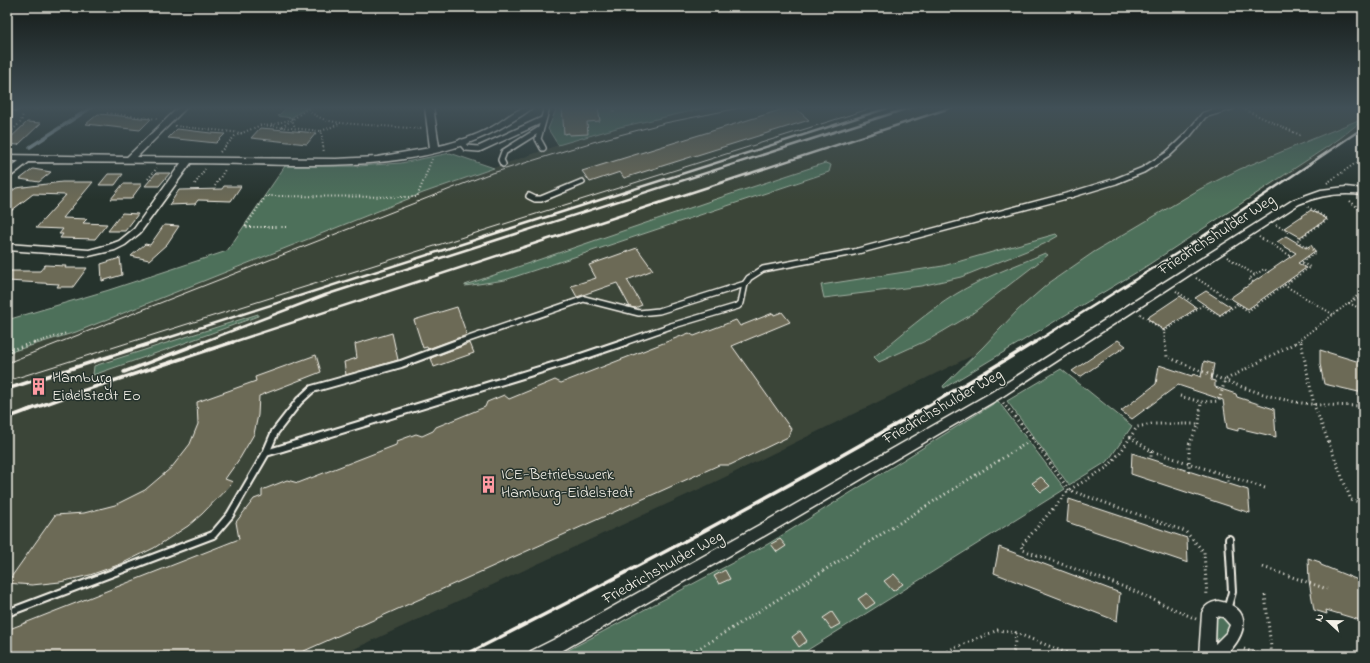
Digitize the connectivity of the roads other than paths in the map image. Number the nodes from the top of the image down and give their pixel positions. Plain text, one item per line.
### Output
1 (151, 138) edge
2 (432, 138) edge
3 (471, 138) edge
4 (503, 138) edge
5 (526, 138) edge
6 (538, 138) edge
7 (1185, 138) edge
8 (461, 142) junction
9 (543, 148) dead end
10 (434, 152) junction
11 (7, 158) edge
12 (27, 159) junction
13 (129, 160) junction
14 (188, 160) junction
15 (503, 164) dead end
16 (7, 175) edge
17 (582, 182) dead end
18 (1363, 192) edge
19 (529, 196) dead end
20 (7, 247) edge
21 (745, 284) junction
22 (266, 454) junction
23 (1229, 539) dead end
24 (1226, 611) junction
25 (7, 613) edge
26 (536, 656) edge
27 (1207, 656) edge
28 (1214, 656) edge

1 - 13 street
2 - 10 street
3 - 8 street
4 - 8 lane
5 - 15 lane
6 - 9 lane
7 - 21 lane
8 - 10 street
10 - 14 street
11 - 12 street
12 - 13 street
12 - 16 street
13 - 14 street
14 - 20 street
17 - 19 lane
18 - 26 street, Friedrichshulder Weg
21 - 22 lane
21 - 22 lane
22 - 25 lane
23 - 24 lane
24 - 27 street
24 - 28 street

